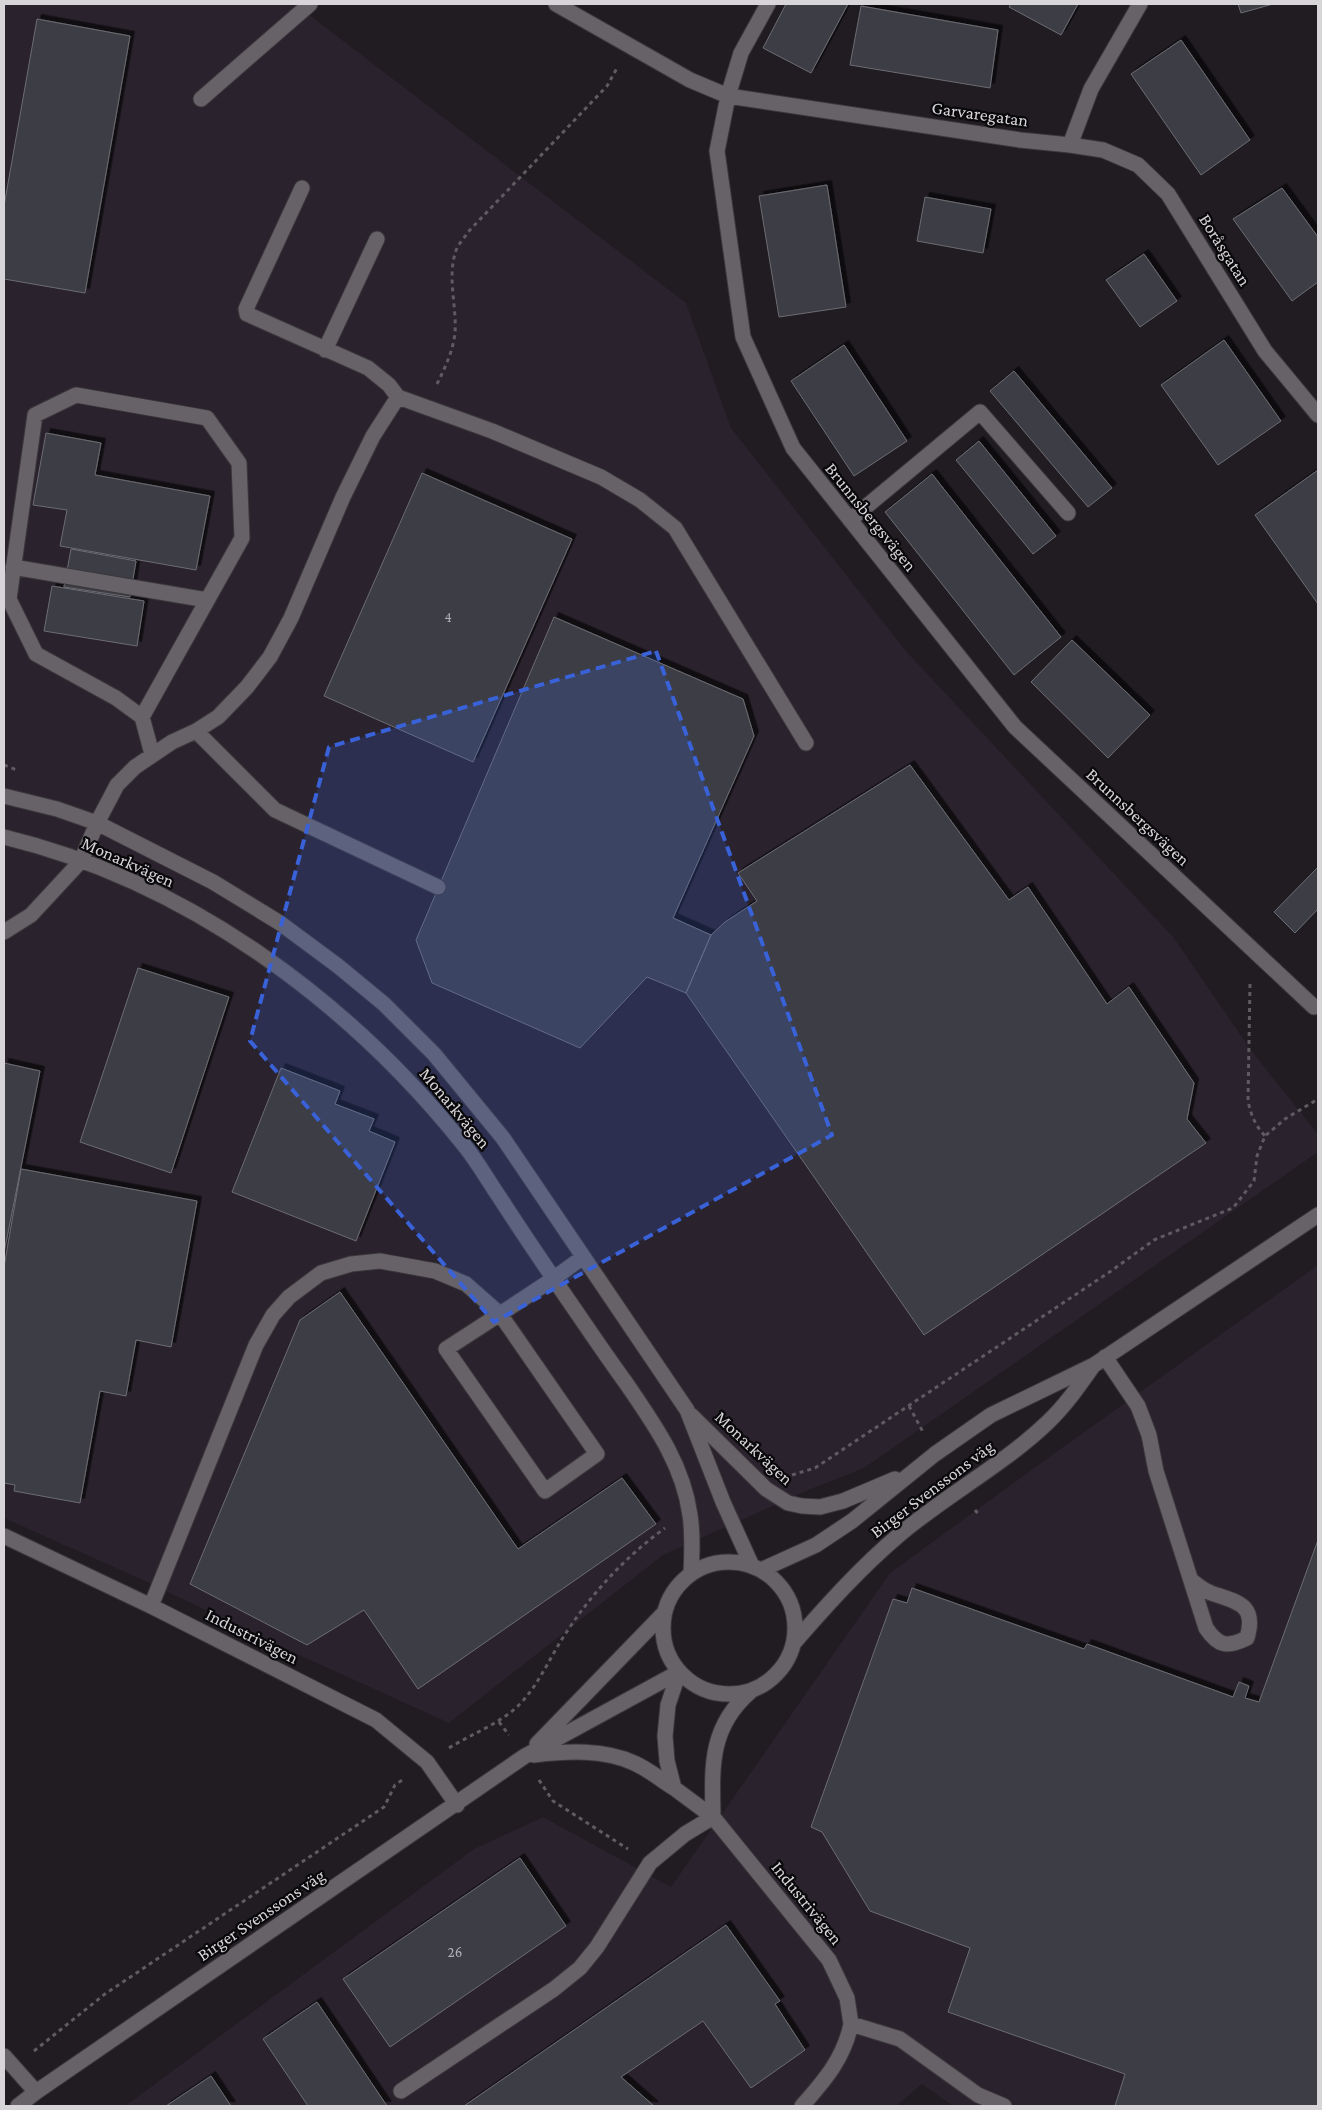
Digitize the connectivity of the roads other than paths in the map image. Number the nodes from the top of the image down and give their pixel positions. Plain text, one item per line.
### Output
1 (310, 4) edge
2 (556, 4) edge
3 (768, 4) edge
4 (1140, 4) edge
5 (728, 96) junction
6 (201, 99) dead end
7 (1070, 145) junction
8 (302, 188) dead end
9 (377, 239) dead end
10 (325, 350) junction
11 (398, 397) junction
12 (1318, 416) edge
13 (1068, 513) dead end
14 (850, 520) junction
15 (13, 567) junction
16 (207, 600) junction
17 (142, 717) junction
18 (196, 730) junction
19 (806, 743) dead end
20 (152, 754) junction
21 (4, 796) edge
22 (96, 823) junction
23 (4, 837) edge
24 (81, 861) junction
25 (438, 887) dead end
26 (4, 932) edge
27 (1314, 1007) dead end
28 (1318, 1215) edge
29 (583, 1257) junction
30 (553, 1279) junction
31 (500, 1314) junction
32 (1099, 1361) junction
33 (687, 1410) junction
34 (913, 1472) junction
35 (4, 1536) edge
36 (757, 1568) junction
37 (692, 1574) junction
38 (1191, 1580) junction
39 (152, 1606) junction
40 (665, 1612) junction
41 (793, 1644) junction
42 (679, 1672) junction
43 (752, 1690) junction
44 (526, 1756) junction
45 (674, 1788) junction
46 (456, 1805) junction
47 (713, 1818) junction
48 (851, 2024) junction
49 (4, 2056) edge
50 (401, 2091) dead end
51 (36, 2092) junction
52 (18, 2106) edge
53 (802, 2106) edge
54 (1004, 2106) edge

1 - 6 street
2 - 5 street
3 - 5 street, Brunnsbergsvägen
4 - 7 street
5 - 7 street, Garvaregatan
5 - 14 street, Brunnsbergsvägen
7 - 12 street, Boråsgatan
8 - 10 street
9 - 10 street
10 - 11 street
11 - 18 street
11 - 19 street
13 - 14 street
14 - 27 street, Brunnsbergsvägen
15 - 16 street
15 - 16 street
15 - 17 street
16 - 17 street
17 - 20 street
18 - 20 street
18 - 25 street
20 - 22 street
21 - 22 street, Monarkvägen
22 - 24 street
22 - 29 street, Monarkvägen
23 - 24 street, Monarkvägen
24 - 26 street
24 - 30 street, Monarkvägen
28 - 32 street, Birger Svenssons väg
29 - 30 street
29 - 33 street, Monarkvägen
30 - 31 street
30 - 37 street, Monarkvägen
31 - 31 street
31 - 39 street
32 - 34 street, Birger Svenssons väg
32 - 38 street
32 - 41 street, Birger Svenssons väg
33 - 34 street, Monarkvägen
33 - 36 street, Monarkvägen
34 - 36 street, Birger Svenssons väg
35 - 39 street, Industrivägen
36 - 37 street, Birger Svenssons väg
36 - 41 street, Birger Svenssons väg
37 - 40 street, Birger Svenssons väg
38 - 38 street
39 - 46 street, Industrivägen
40 - 42 street, Birger Svenssons väg
40 - 44 street, Birger Svenssons väg
41 - 43 street, Birger Svenssons väg
42 - 43 street, Birger Svenssons väg
42 - 44 street, Birger Svenssons väg
42 - 45 street
43 - 47 street
44 - 45 street, Industrivägen
44 - 46 street, Birger Svenssons väg
45 - 47 street, Industrivägen
46 - 51 street, Birger Svenssons väg
47 - 48 street, Industrivägen
47 - 50 street
48 - 53 street, Industrivägen
48 - 54 street
49 - 51 street
51 - 52 street, Birger Svenssons väg

